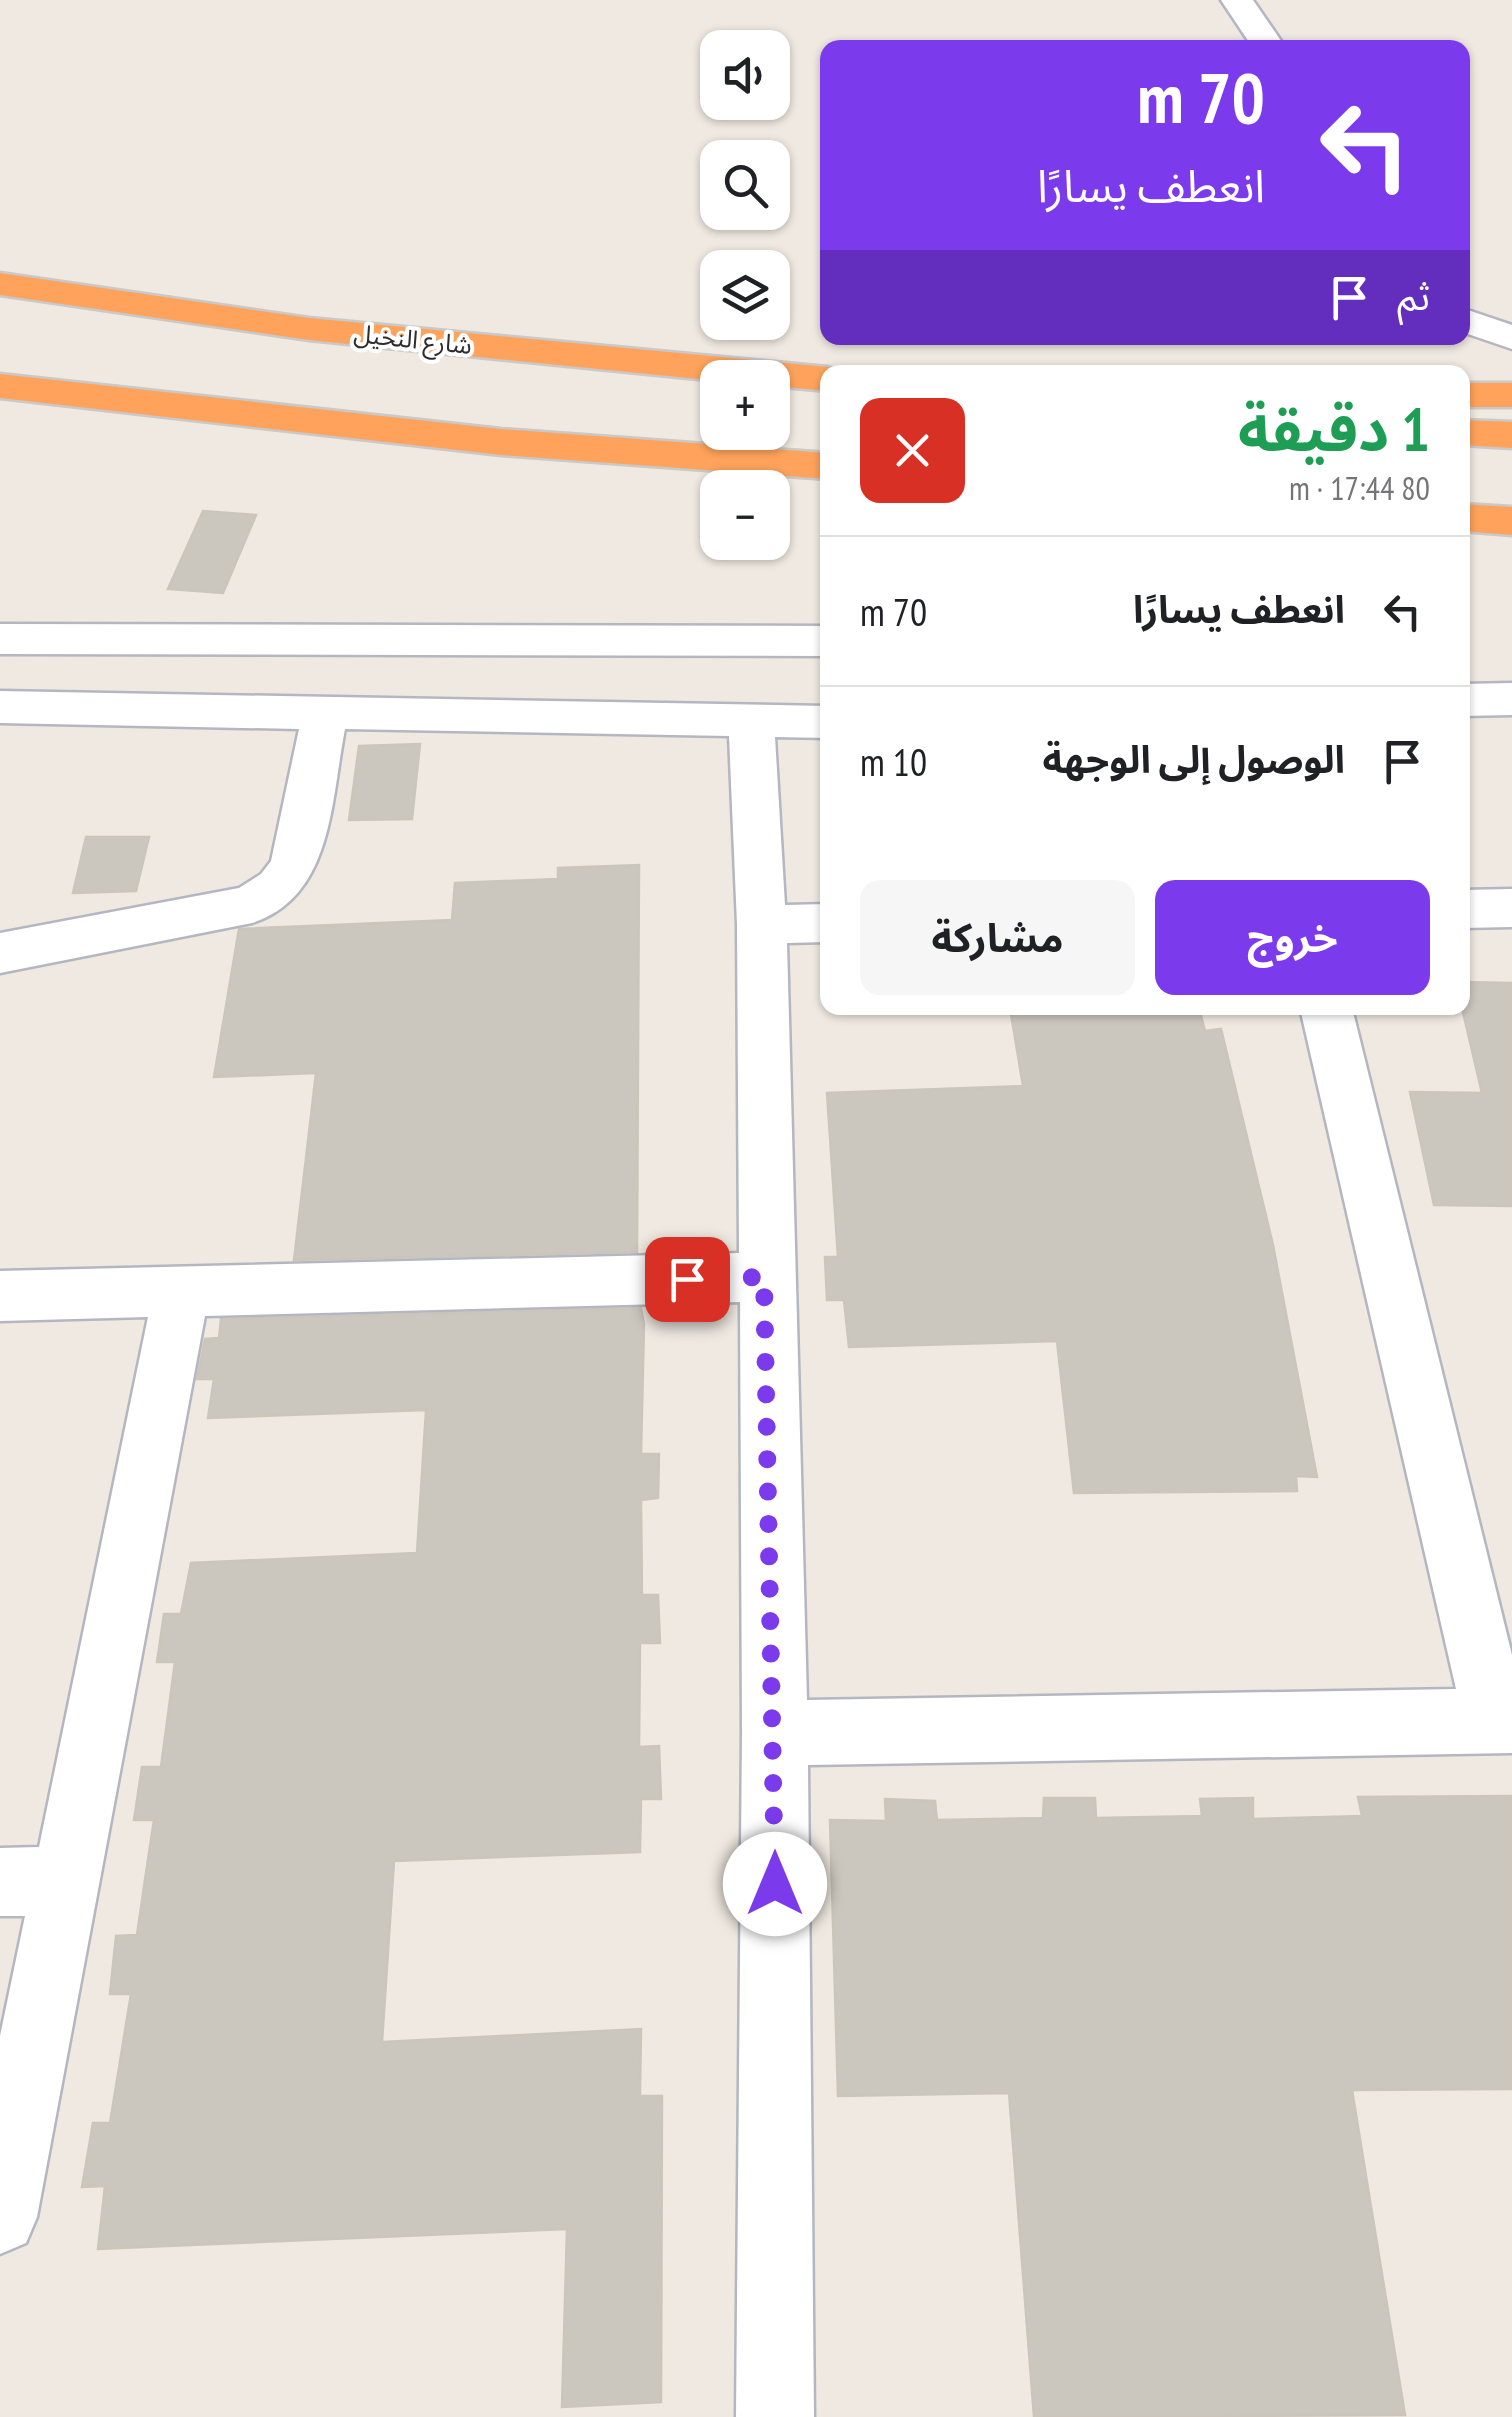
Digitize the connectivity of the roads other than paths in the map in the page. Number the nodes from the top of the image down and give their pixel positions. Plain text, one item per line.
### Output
1 (1238, 0) edge
2 (1265, 40) edge
3 (0, 284) edge
4 (1470, 322) edge
5 (1512, 338) edge
6 (820, 377) edge
7 (3, 388) edge
8 (1470, 394) edge
9 (1512, 395) edge
10 (1470, 432) edge
11 (1512, 434) edge
12 (820, 465) edge
13 (1470, 485) edge
14 (1512, 485) edge
15 (1470, 518) edge
16 (1512, 521) edge
17 (0, 639) edge
18 (820, 641) edge
19 (1512, 699) edge
20 (1470, 700) edge
21 (0, 707) edge
22 (324, 714) junction
23 (820, 722) edge
24 (751, 724) junction
25 (1470, 908) edge
26 (1512, 908) edge
27 (820, 923) edge
28 (762, 924) junction
29 (5, 966) edge
30 (1328, 1015) edge
31 (764, 1277) junction
32 (182, 1288) junction
33 (0, 1296) edge
34 (1504, 1721) edge
35 (775, 1732) junction
36 (32, 1882) edge
37 (0, 2217) edge
38 (775, 2417) edge

1 - 2 street
3 - 6 highway, شارع النخيل
4 - 5 street
7 - 12 highway
8 - 9 highway
10 - 11 highway
13 - 14 highway
15 - 16 highway
17 - 18 street
19 - 20 street
21 - 22 street
22 - 24 street
22 - 29 street
23 - 24 street
24 - 28 street
25 - 26 street
27 - 28 street
28 - 31 street
30 - 34 street
31 - 32 street
31 - 35 street
32 - 33 street
32 - 36 street
34 - 35 street
35 - 38 street
36 - 37 street

